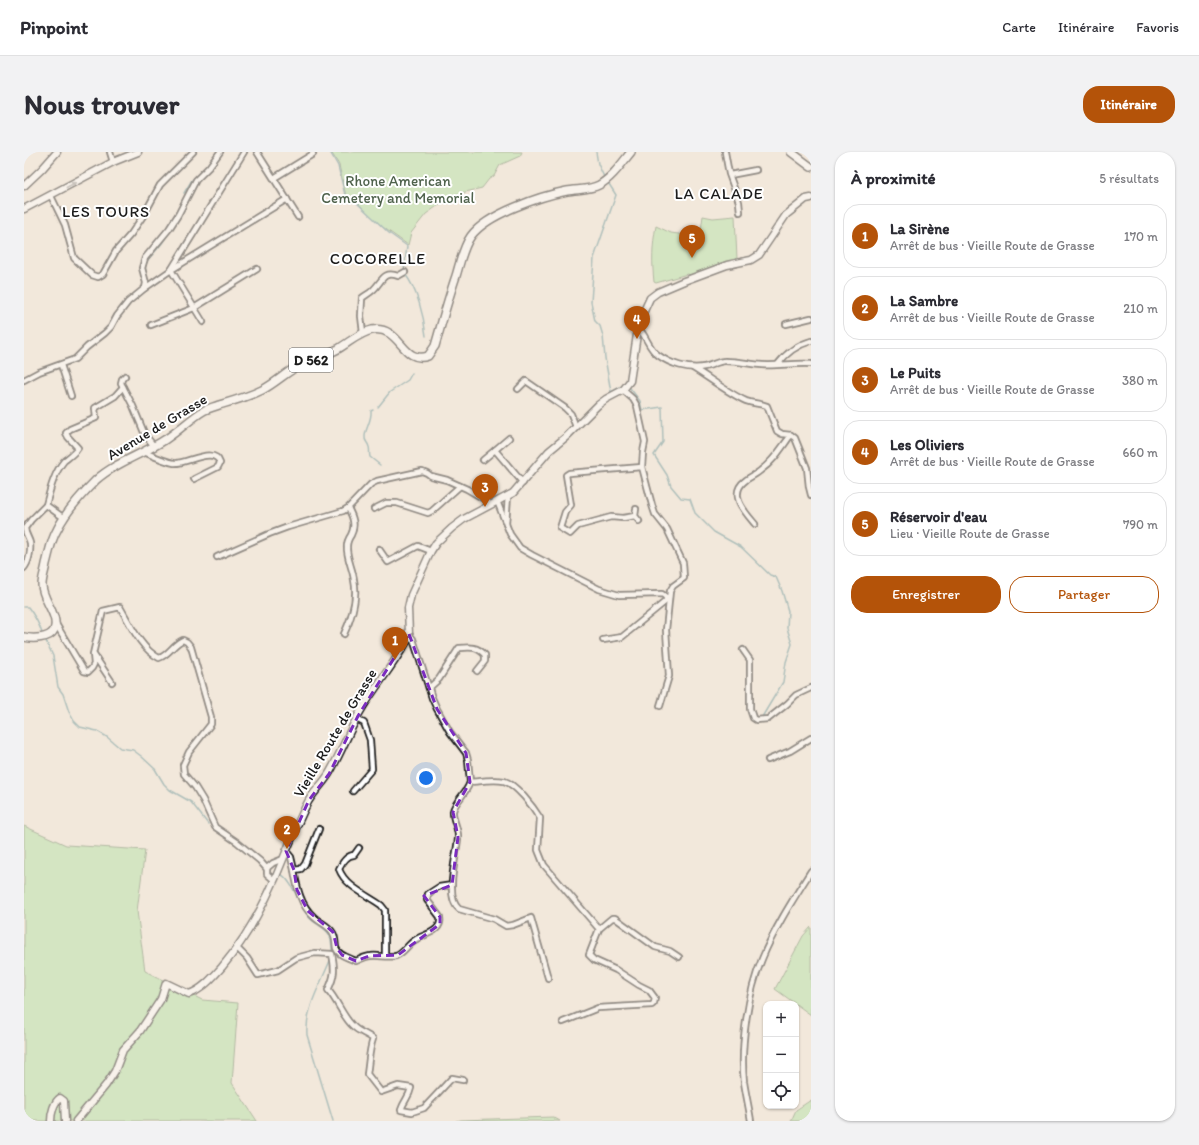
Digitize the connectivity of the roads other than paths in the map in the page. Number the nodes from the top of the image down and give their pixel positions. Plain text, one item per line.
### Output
1 (57, 152) edge
2 (110, 152) edge
3 (138, 152) edge
4 (193, 152) edge
5 (220, 152) edge
6 (244, 152) edge
7 (257, 152) edge
8 (631, 152) edge
9 (725, 152) edge
10 (791, 152) edge
11 (313, 154) dead end
12 (113, 162) junction
13 (811, 167) edge
14 (756, 170) dead end
15 (730, 175) junction
16 (274, 178) junction
17 (24, 186) edge
18 (51, 196) junction
19 (811, 198) edge
20 (287, 199) junction
21 (24, 209) edge
22 (740, 212) dead end
23 (298, 217) dead end
24 (257, 269) dead end
25 (171, 270) junction
26 (404, 273) dead end
27 (147, 287) junction
28 (194, 308) junction
29 (811, 318) edge
30 (203, 322) dead end
31 (151, 324) dead end
32 (786, 324) dead end
33 (638, 328) junction
34 (363, 333) junction
35 (811, 341) edge
36 (778, 364) junction
37 (811, 364) edge
38 (61, 365) junction
39 (693, 368) junction
40 (126, 376) dead end
41 (25, 380) edge
42 (123, 387) junction
43 (518, 389) dead end
44 (623, 390) junction
45 (71, 396) dead end
46 (576, 427) junction
47 (791, 435) junction
48 (509, 438) dead end
49 (154, 446) junction
50 (495, 450) junction
51 (144, 452) junction
52 (484, 460) dead end
53 (642, 467) junction
54 (194, 479) dead end
55 (523, 482) junction
56 (460, 486) junction
57 (811, 495) edge
58 (508, 496) junction
59 (497, 501) junction
60 (490, 504) junction
61 (46, 505) junction
62 (348, 508) junction
63 (374, 508) dead end
64 (636, 509) dead end
65 (635, 516) junction
66 (64, 518) junction
67 (639, 522) dead end
68 (755, 524) dead end
69 (506, 526) junction
70 (379, 549) dead end
71 (431, 551) junction
72 (217, 558) dead end
73 (24, 568) edge
74 (56, 624) junction
75 (344, 634) dead end
76 (409, 634) junction
77 (24, 637) edge
78 (603, 640) dead end
79 (743, 650) dead end
80 (93, 654) junction
81 (478, 671) dead end
82 (112, 682) dead end
83 (429, 688) junction
84 (811, 688) edge
85 (660, 706) dead end
86 (356, 719) junction
87 (811, 738) edge
88 (768, 760) dead end
89 (470, 782) junction
90 (353, 791) dead end
91 (319, 829) dead end
92 (359, 848) dead end
93 (286, 851) junction
94 (284, 859) junction
95 (260, 861) junction
96 (271, 864) junction
97 (267, 869) junction
98 (294, 870) junction
99 (811, 871) edge
100 (274, 880) junction
101 (452, 885) junction
102 (599, 929) junction
103 (236, 948) junction
104 (385, 956) junction
105 (679, 956) dead end
106 (548, 978) dead end
107 (563, 1022) dead end
108 (463, 1080) dead end
109 (51, 1121) edge
110 (65, 1121) edge
111 (76, 1121) edge
112 (751, 1121) edge

1 - 17 street
2 - 12 street
3 - 12 street
4 - 18 street
5 - 27 street
6 - 25 street
7 - 16 street
8 - 34 main road, Avenue de Grasse / D 562
9 - 15 street
10 - 13 main road
11 - 16 street
18 -> 12 street
14 - 15 street
15 - 22 street
16 - 20 street
18 - 21 street
19 - 33 street
20 - 23 street
20 - 25 street
24 - 28 street
25 - 27 street
25 - 28 street
26 - 34 street
27 - 38 street
28 - 30 street
28 - 31 street
29 - 32 street
33 - 39 street
33 - 44 street
34 - 49 main road, Avenue de Grasse / D 562
35 - 36 street
36 - 37 street
36 - 39 street
38 - 41 street
38 - 45 street
39 - 47 street
40 - 42 street
42 - 49 street
42 - 61 street
43 - 46 street
44 - 46 street, Vieille Route de Grasse
44 - 53 street
46 - 55 street, Vieille Route de Grasse
47 - 57 street
47 - 68 street
48 - 50 street
49 - 51 main road, Avenue de Grasse / D 562
50 - 52 street
50 - 55 street
51 - 54 street
51 - 66 main road, Avenue de Grasse / D 562
53 - 65 street
53 - 85 street
55 - 58 street, Vieille Route de Grasse
56 - 60 street
56 - 62 street
56 - 63 street
58 - 59 street, Vieille Route de Grasse
58 - 69 street
59 - 60 street, Vieille Route de Grasse
59 - 69 street
60 - 71 street, Vieille Route de Grasse
61 - 66 street
61 - 73 street
62 - 72 street
62 - 75 street
64 - 65 street
65 - 67 street
66 - 74 main road, Avenue de Grasse / D 562
69 - 78 street
70 - 71 street
71 - 76 street, Vieille Route de Grasse
74 - 77 main road
74 - 80 street
76 - 83 street
76 - 86 street, Vieille Route de Grasse
79 - 84 street
80 - 82 street
80 - 95 street
81 - 83 street
83 - 89 street
86 - 90 street
86 - 93 street, Vieille Route de Grasse
87 - 88 street
89 - 101 street
89 - 102 street
91 - 98 street
92 - 104 street
93 - 94 street, Vieille Route de Grasse
93 - 98 street
94 - 96 street
94 - 100 street, Vieille Route de Grasse
95 - 96 street
95 - 97 street
96 - 97 street
97 - 100 street
98 - 104 street
99 - 112 street
100 - 103 street, Vieille Route de Grasse
101 - 104 street
101 - 106 street
102 - 105 street
102 - 107 street
103 - 108 street
103 - 111 street, Vieille Route de Grasse
109 - 110 street

